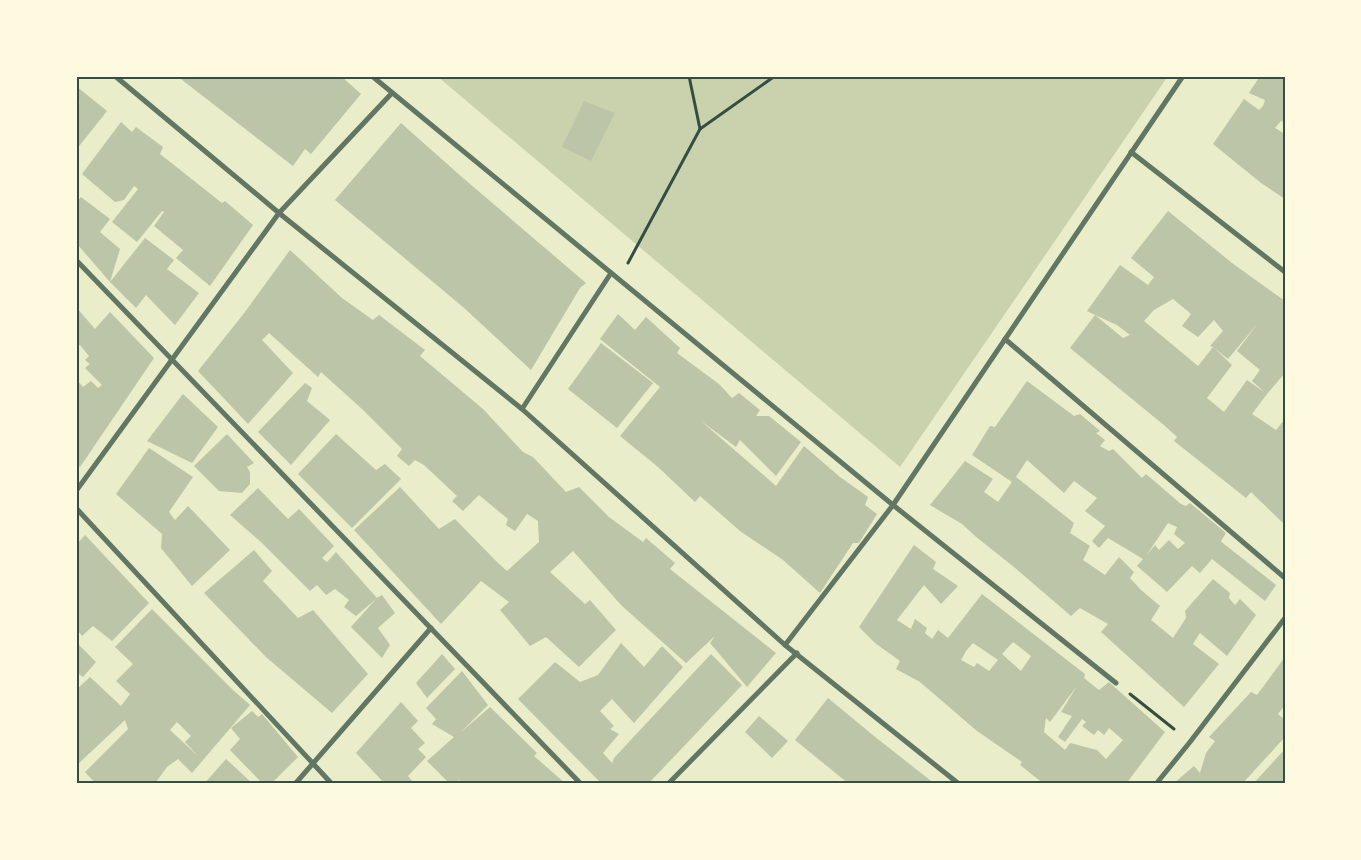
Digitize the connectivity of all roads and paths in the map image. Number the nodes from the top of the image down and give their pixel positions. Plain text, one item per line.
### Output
1 (115, 76) edge
2 (372, 76) edge
3 (689, 76) edge
4 (775, 76) edge
5 (1182, 76) edge
6 (392, 93) junction
7 (700, 129) junction
8 (1131, 152) junction
9 (279, 213) junction
10 (76, 260) edge
11 (1285, 272) edge
12 (611, 273) junction
13 (619, 279) junction
14 (1005, 339) junction
15 (172, 360) junction
16 (522, 409) junction
17 (76, 492) edge
18 (893, 505) junction
19 (76, 508) edge
20 (1285, 578) edge
21 (1285, 618) edge
22 (432, 628) junction
23 (786, 645) junction
24 (797, 653) junction
25 (1116, 683) joint
26 (1190, 742) junction
27 (314, 762) junction
28 (295, 784) edge
29 (332, 784) edge
30 (581, 784) edge
31 (668, 784) edge
32 (959, 784) edge
33 (1156, 784) edge

1 - 9 street
2 - 6 street
3 - 7 path
4 - 7 path
5 - 8 street
6 - 9 street
6 - 12 street
7 - 13 path
8 - 11 street
8 - 14 street
9 - 15 street
9 - 16 street
10 - 15 street
12 - 13 street
12 - 16 street
13 - 18 street
14 - 18 street
14 - 20 street
15 - 17 street
15 - 22 street
16 - 23 street
18 - 23 street
18 - 25 street
19 - 27 street
21 - 26 street
22 - 27 street
22 - 30 street
23 - 24 street
24 - 31 street
24 - 32 street
25 - 26 path
26 - 33 street
27 - 28 street
27 - 29 street

